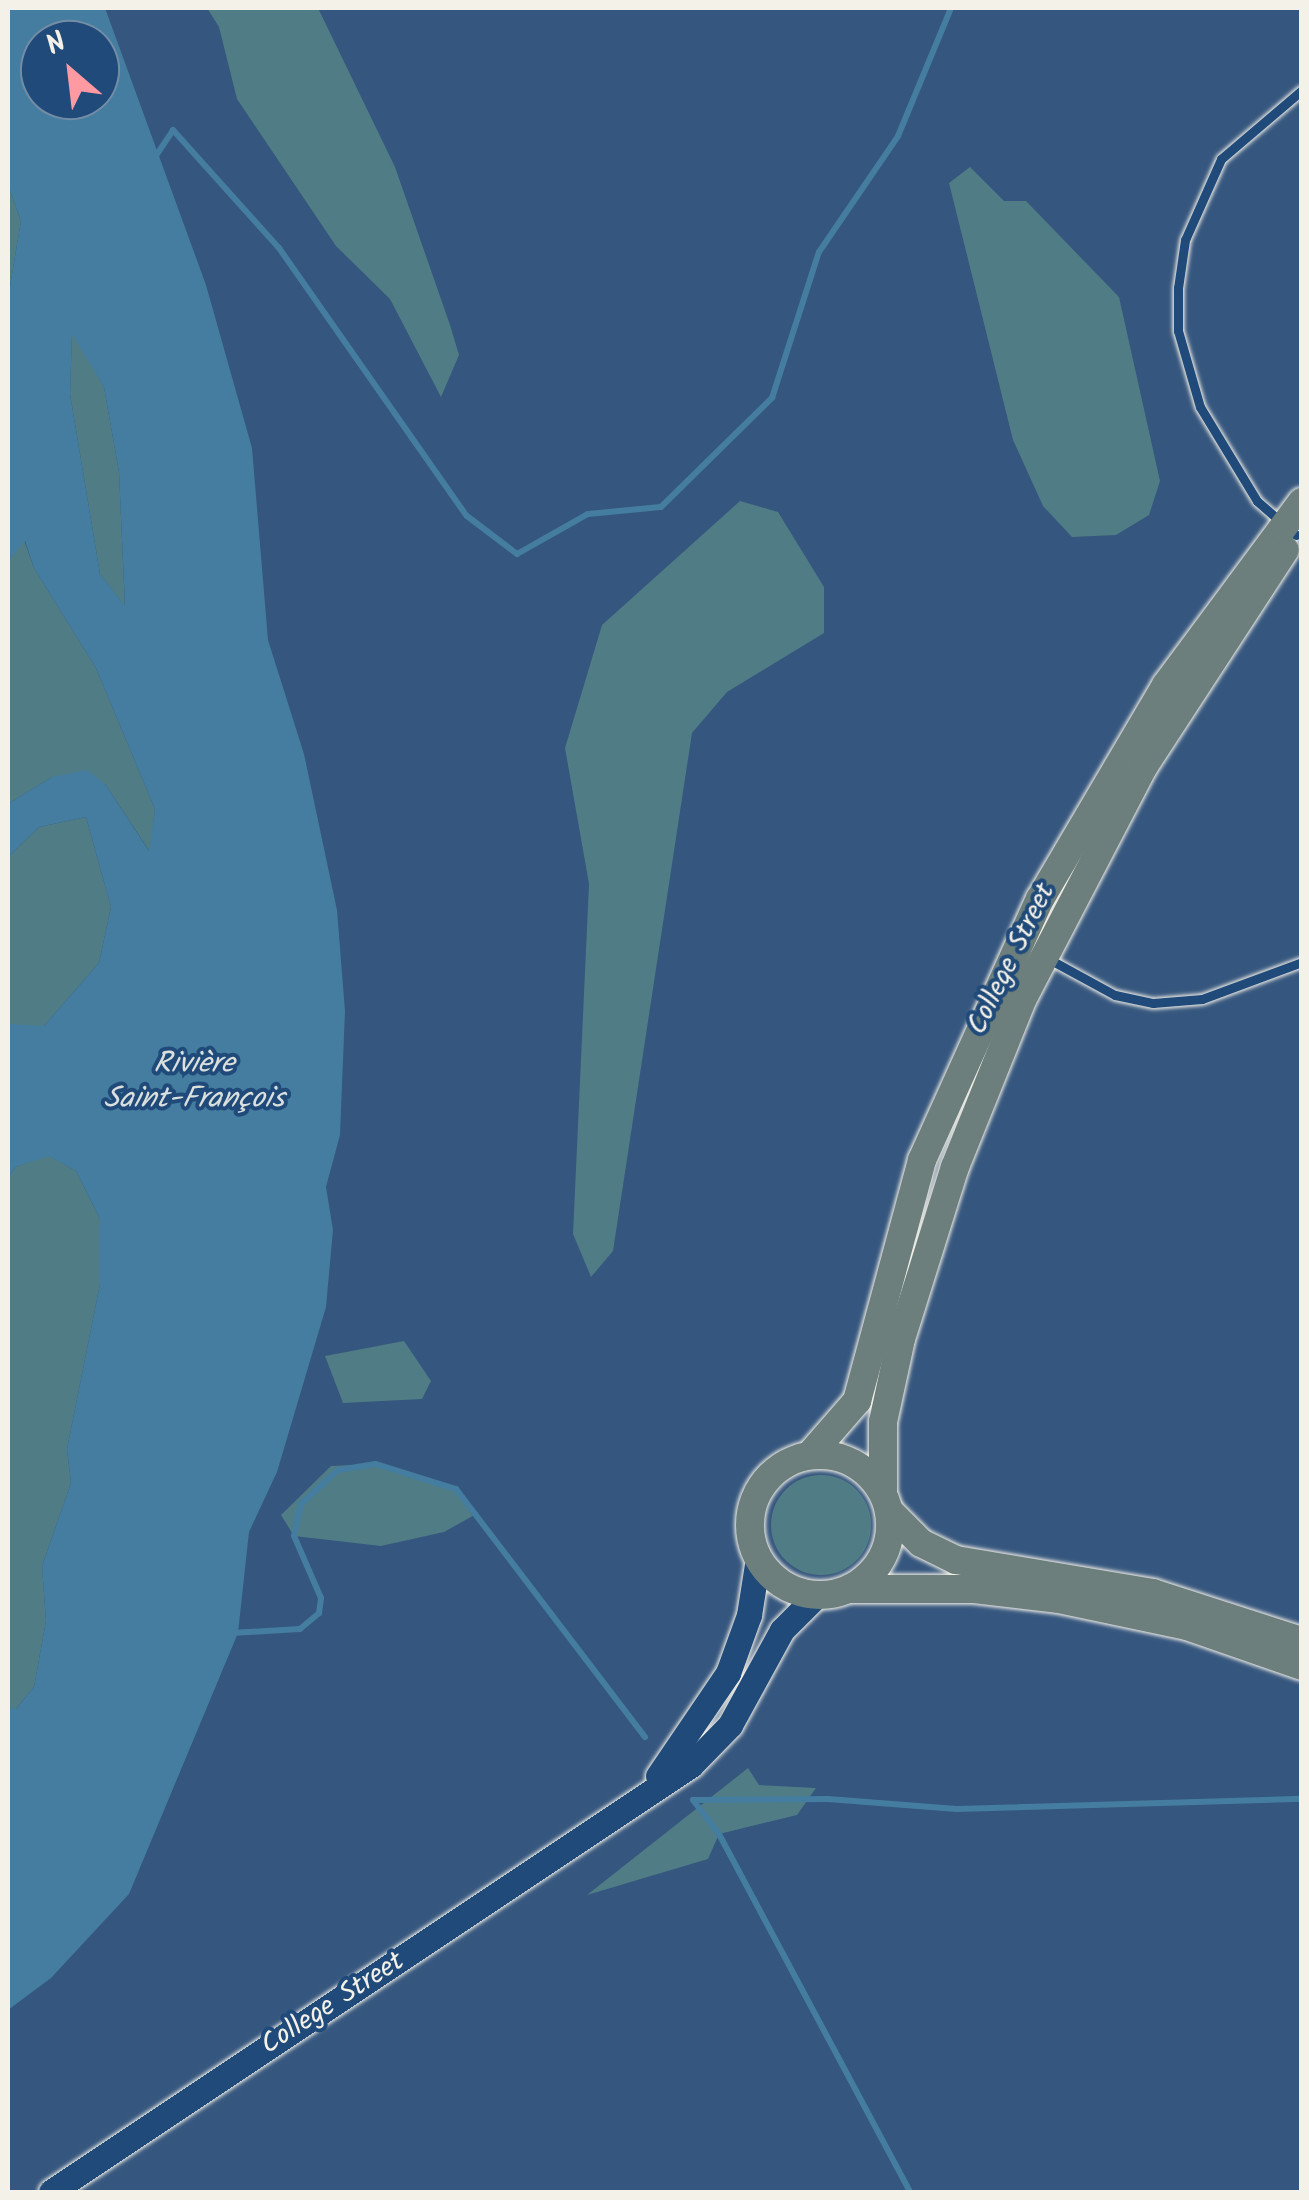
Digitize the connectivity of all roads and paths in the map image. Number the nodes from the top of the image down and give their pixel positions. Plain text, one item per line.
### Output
1 (1302, 90) edge
2 (1302, 502) edge
3 (1293, 530) edge
4 (1042, 956) junction
5 (1302, 962) edge
6 (810, 1455) junction
7 (886, 1502) junction
8 (758, 1558) junction
9 (849, 1588) junction
10 (817, 1594) junction
11 (1302, 1641) edge
12 (1302, 1666) edge
13 (616, 1816) junction
14 (51, 2192) edge

1 - 3 lane
2 - 3 main road, College Street
3 - 4 main road, College Street
3 - 6 main road, College Street
4 - 5 lane
4 - 7 main road, College Street
6 - 7 main road
6 - 8 main road
7 - 9 main road
7 - 11 main road
8 - 10 main road
8 - 13 main road, College Street
9 - 10 main road
9 - 12 main road
10 - 13 main road, College Street
13 - 14 main road, College Street

